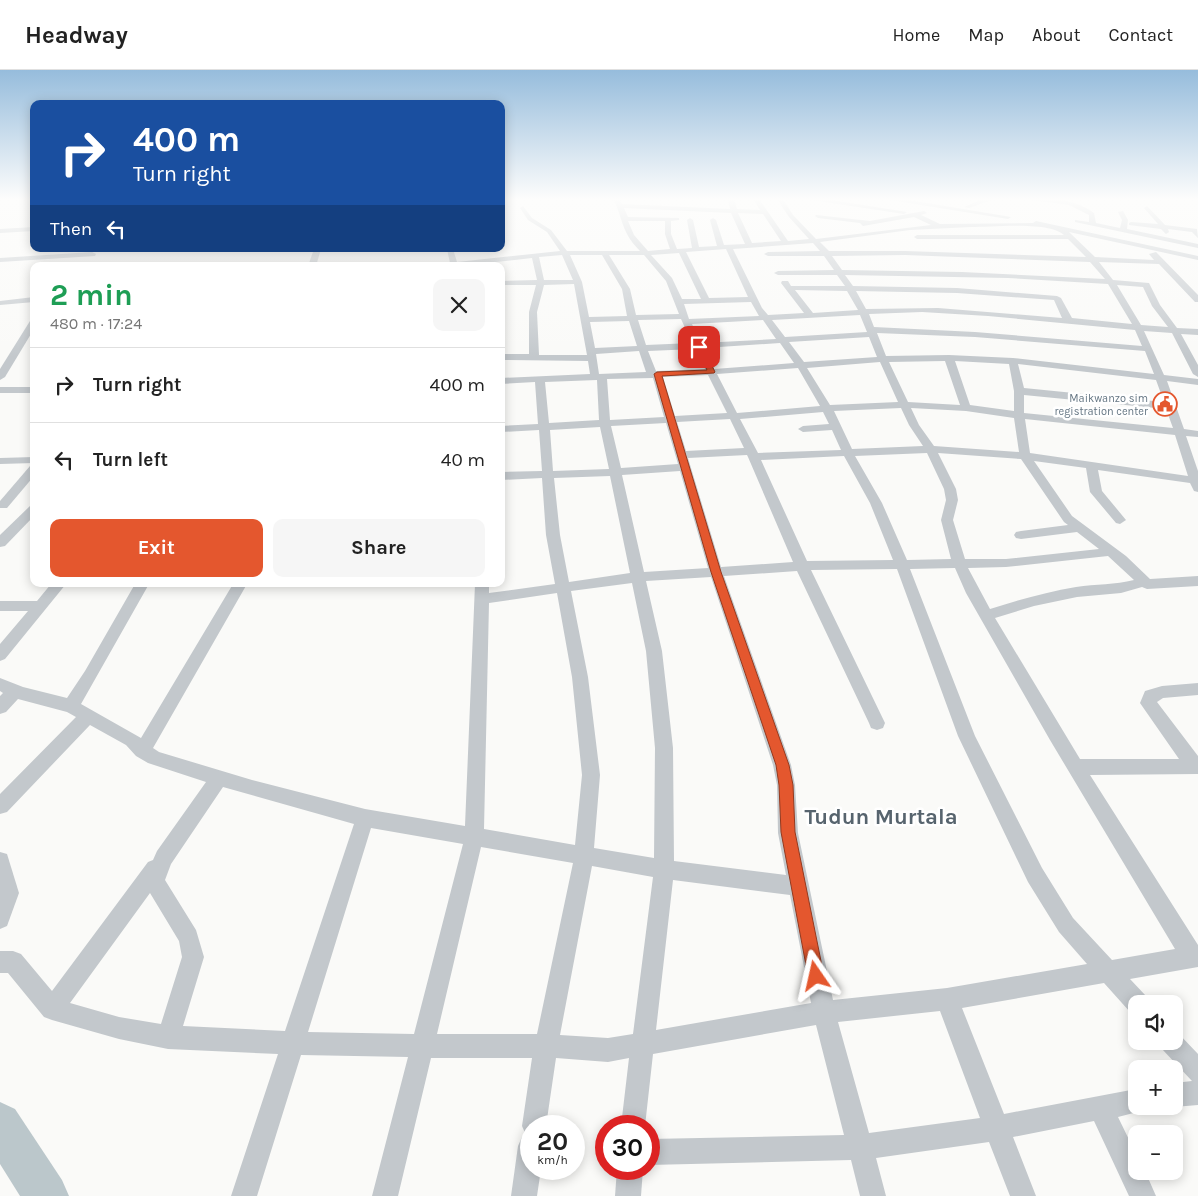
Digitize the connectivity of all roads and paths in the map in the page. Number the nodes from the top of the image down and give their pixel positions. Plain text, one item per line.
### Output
1 (661, 252) edge
2 (678, 252) edge
3 (728, 252) edge
4 (766, 252) edge
5 (782, 252) edge
6 (825, 252) edge
7 (890, 252) edge
8 (963, 252) edge
9 (1019, 252) edge
10 (1085, 252) edge
11 (1152, 252) edge
12 (1169, 252) edge
13 (565, 253) junction
14 (604, 253) junction
15 (646, 253) junction
16 (92, 254) edge
17 (768, 254) junction
18 (535, 255) junction
19 (1198, 258) edge
20 (9, 259) junction
21 (0, 260) edge
22 (1093, 260) junction
23 (478, 262) edge
24 (1160, 262) junction
25 (975, 265) junction
26 (0, 267) edge
27 (778, 273) junction
28 (840, 273) junction
29 (1045, 278) junction
30 (1111, 281) junction
31 (541, 282) junction
32 (578, 282) junction
33 (505, 283) edge
34 (790, 288) junction
35 (850, 288) junction
36 (30, 299) edge
37 (754, 299) junction
38 (1198, 300) edge
39 (706, 301) junction
40 (679, 302) junction
41 (0, 303) edge
42 (863, 312) junction
43 (810, 315) junction
44 (764, 316) junction
45 (632, 317) junction
46 (685, 319) junction
47 (585, 320) junction
48 (1068, 320) junction
49 (1139, 327) junction
50 (30, 328) edge
51 (1006, 329) junction
52 (1175, 331) junction
53 (872, 332) junction
54 (1198, 332) edge
55 (782, 340) junction
56 (699, 347) junction
57 (1148, 349) junction
58 (644, 350) junction
59 (592, 355) junction
60 (505, 358) edge
61 (534, 358) junction
62 (949, 358) junction
63 (883, 359) junction
64 (801, 365) junction
65 (711, 372) junction
66 (655, 374) junction
67 (1198, 374) edge
68 (598, 376) junction
69 (0, 377) edge
70 (1161, 377) junction
71 (540, 379) junction
72 (505, 381) edge
73 (1198, 382) edge
74 (0, 390) edge
75 (30, 390) edge
76 (1020, 391) junction
77 (905, 406) junction
78 (1170, 406) junction
79 (827, 408) junction
80 (966, 408) junction
81 (1019, 415) junction
82 (732, 417) junction
83 (670, 420) junction
84 (605, 423) junction
85 (543, 427) junction
86 (836, 427) junction
87 (505, 429) edge
88 (803, 429) dead end
89 (1178, 432) junction
90 (1198, 434) edge
91 (931, 449) junction
92 (848, 453) junction
93 (752, 454) junction
94 (1025, 456) junction
95 (30, 460) edge
96 (0, 461) edge
97 (682, 461) junction
98 (1090, 465) junction
99 (30, 472) edge
100 (615, 472) junction
101 (548, 475) junction
102 (505, 476) edge
103 (1197, 483) edge
104 (30, 504) edge
105 (1, 505) edge
106 (30, 512) edge
107 (1120, 520) dead end
108 (1078, 528) junction
109 (1021, 535) dead end
110 (0, 543) edge
111 (1108, 552) junction
112 (959, 563) junction
113 (902, 564) junction
114 (802, 566) junction
115 (716, 572) junction
116 (638, 577) junction
117 (1143, 582) junction
118 (1198, 582) edge
119 (57, 587) edge
120 (140, 587) edge
121 (238, 587) edge
122 (564, 588) junction
123 (482, 591) edge
124 (0, 606) edge
125 (42, 606) junction
126 (986, 615) junction
127 (0, 655) edge
128 (8, 688) edge
129 (1198, 689) edge
130 (71, 706) junction
131 (0, 707) edge
132 (88, 716) junction
133 (877, 723) dead end
134 (142, 752) junction
135 (1197, 766) edge
136 (1076, 768) junction
137 (219, 778) junction
138 (0, 806) edge
139 (365, 818) junction
140 (474, 837) junction
141 (584, 855) junction
142 (164, 858) junction
143 (0, 861) edge
144 (664, 869) junction
145 (798, 886) junction
146 (0, 919) edge
147 (1194, 956) edge
148 (0, 962) edge
149 (1110, 971) junction
150 (1130, 995) edge
151 (947, 999) junction
152 (52, 1008) junction
153 (824, 1012) junction
154 (168, 1037) junction
155 (293, 1043) junction
156 (642, 1043) junction
157 (422, 1046) junction
158 (546, 1046) junction
159 (1178, 1050) edge
160 (1198, 1072) edge
161 (1198, 1092) edge
162 (1183, 1094) edge
163 (1128, 1103) edge
164 (1101, 1108) junction
165 (536, 1115) edge
166 (634, 1115) edge
167 (997, 1128) junction
168 (860, 1147) junction
169 (660, 1152) edge
170 (526, 1180) edge
171 (629, 1180) edge
172 (244, 1196) edge
173 (385, 1196) edge
174 (524, 1196) edge
175 (628, 1196) edge
176 (872, 1196) edge
177 (1023, 1196) edge
178 (1143, 1196) edge

1 - 15 street
2 - 39 street
3 - 37 street
4 - 17 street
5 - 17 street
6 - 28 street
7 - 25 street
8 - 25 street
9 - 29 street
10 - 22 street
11 - 24 street
12 - 19 street
13 - 14 street
13 - 18 street
13 - 32 street
14 - 15 street
14 - 45 street
15 - 40 street
16 - 20 street
17 - 27 street
18 - 23 street
18 - 31 street
20 - 21 street
20 - 26 street
22 - 24 street
22 - 29 street
22 - 30 street
24 - 38 street
25 - 28 street
25 - 29 street
25 - 29 street
25 - 51 street
27 - 28 street
27 - 34 street
28 - 35 street
29 - 30 street
29 - 48 street
29 - 51 street
30 - 49 street
30 - 52 street
31 - 32 street
31 - 33 street
31 - 61 street
32 - 47 street
34 - 35 street
34 - 43 street
35 - 42 street
35 - 51 street
36 - 41 street
37 - 39 street
37 - 44 street
39 - 40 street
40 - 46 street
42 - 43 street
42 - 51 street
42 - 53 street
43 - 44 street
44 - 46 street
44 - 55 street
45 - 46 street
45 - 47 street
45 - 58 street
46 - 56 street
47 - 59 street
48 - 49 street
48 - 51 street
49 - 52 street
49 - 57 street
50 - 69 street
51 - 53 street
51 - 57 street
51 - 62 street
51 - 70 street
51 - 76 street
52 - 54 street
52 - 67 street
53 - 55 street
53 - 63 street
55 - 56 street
55 - 64 street
56 - 58 street
56 - 65 street
57 - 70 street
58 - 59 street
58 - 66 street
59 - 61 street
59 - 68 street
60 - 61 street
62 - 63 street
62 - 80 street
63 - 64 street
63 - 77 street
64 - 65 street
64 - 79 street
65 - 66 street
65 - 82 street
66 - 68 street
66 - 83 street
68 - 71 street
68 - 84 street
70 - 73 street
70 - 78 street
71 - 72 street
71 - 85 street
74 - 75 street
76 - 78 street
76 - 81 street
77 - 79 street
77 - 80 street
77 - 91 street
78 - 89 street
79 - 82 street
79 - 86 street
80 - 81 street
81 - 89 street
81 - 94 street
82 - 83 street
82 - 93 street
83 - 84 street
83 - 97 street
84 - 85 street
84 - 100 street
85 - 87 street
85 - 101 street
86 - 88 street
86 - 92 street
89 - 90 street
89 - 103 street
91 - 92 street
91 - 94 street
91 - 112 street
92 - 93 street
92 - 113 street
93 - 97 street
93 - 114 street
94 - 98 street
94 - 108 street
95 - 96 street
97 - 100 street
97 - 115 street
98 - 103 street
98 - 107 street
99 - 105 street
100 - 101 street
100 - 116 street
101 - 102 street
101 - 122 street
104 - 105 street
106 - 110 street
108 - 109 street
108 - 111 street
111 - 112 street
111 - 117 street
112 - 113 street
112 - 126 street
113 - 114 street
113 - 149 street
114 - 115 street
114 - 133 street
115 - 116 street
115 - 145 street
116 - 122 street
116 - 144 street
117 - 118 street
117 - 126 street
119 - 125 street
120 - 130 street
121 - 134 street
122 - 123 street
122 - 141 street
123 - 140 street
124 - 125 street
125 - 127 street
126 - 136 street
128 - 130 street
128 - 131 street
129 - 135 street
130 - 132 street
132 - 134 street
132 - 138 street
134 - 137 street
135 - 136 street
136 - 147 street
137 - 139 street
137 - 142 street
139 - 140 street
139 - 155 street
140 - 141 street
140 - 157 street
141 - 144 street
141 - 158 street
142 - 152 street
142 - 154 street
143 - 146 street
144 - 145 street
144 - 156 street
145 - 153 street
147 - 149 street
148 - 152 street
149 - 150 street
149 - 151 street
151 - 153 street
151 - 167 street
152 - 154 street
153 - 156 street
153 - 168 street
154 - 155 street
155 - 157 street
155 - 172 street
156 - 158 street
156 - 166 street
157 - 158 street
157 - 173 street
158 - 165 street
159 - 160 street
161 - 162 street
163 - 164 street
164 - 167 street
164 - 178 street
167 - 168 street
167 - 177 street
168 - 169 street
168 - 176 street
170 - 174 street
171 - 175 street

